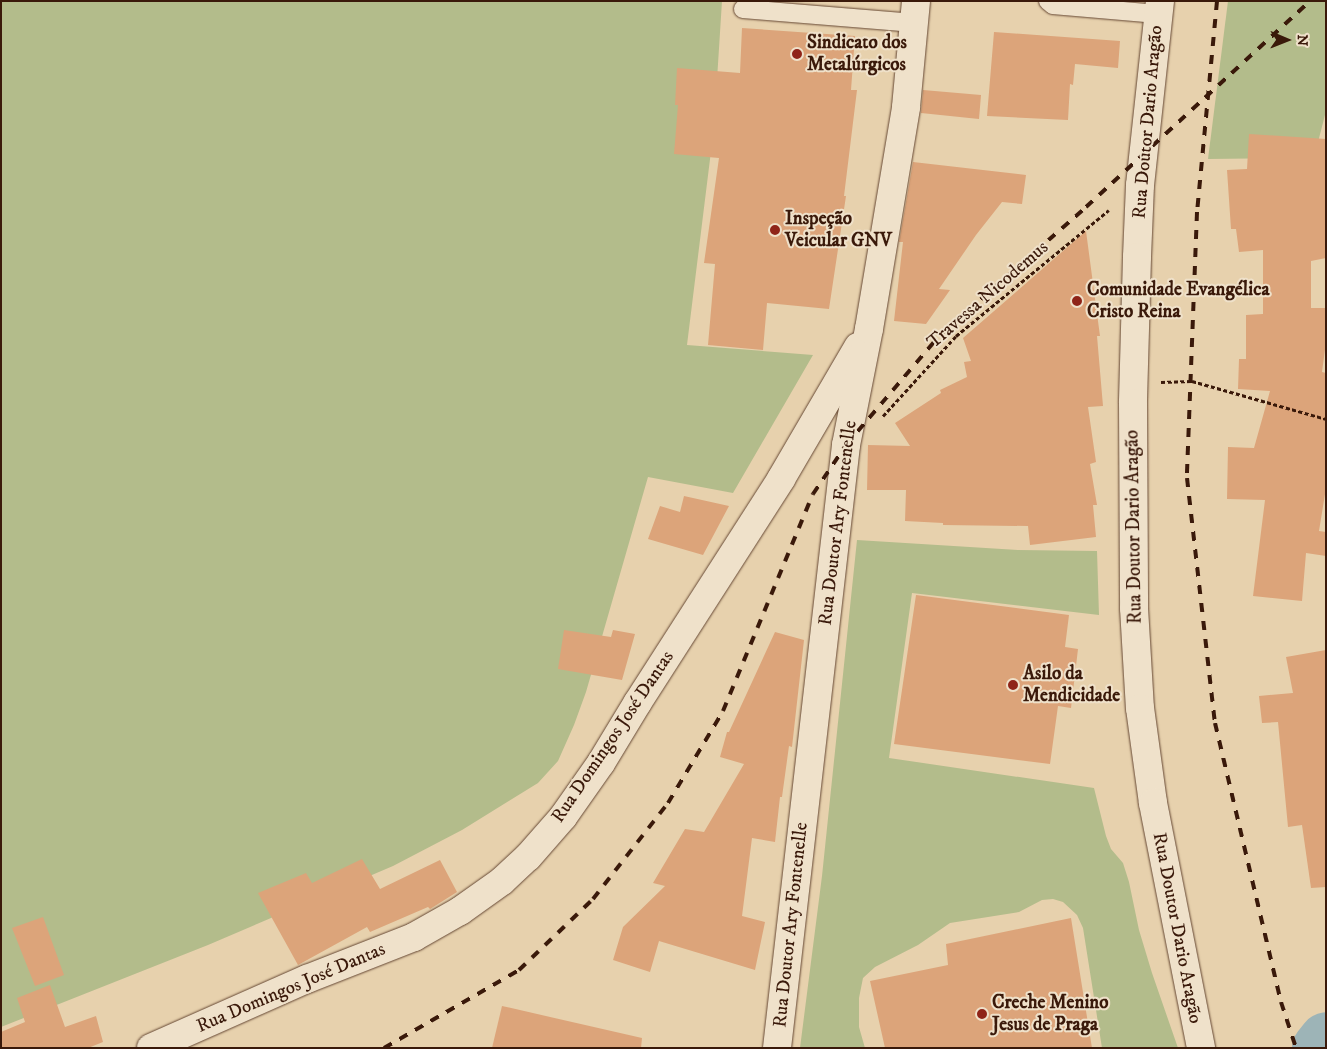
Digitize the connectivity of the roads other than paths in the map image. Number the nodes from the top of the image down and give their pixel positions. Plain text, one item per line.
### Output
1 (1048, 1) edge
2 (1159, 8) edge
3 (744, 9) dead end
4 (915, 12) edge
5 (869, 328) junction
6 (151, 1048) edge
7 (777, 1048) edge
8 (1201, 1048) edge

1 - 2 lane
2 - 8 main road, Rua Doutor Dario Aragão
3 - 4 lane
4 - 5 main road, Rua Doutor Ary Fontenelle
5 - 6 main road, Rua Domingos José Dantas
5 - 7 main road, Rua Doutor Ary Fontenelle

